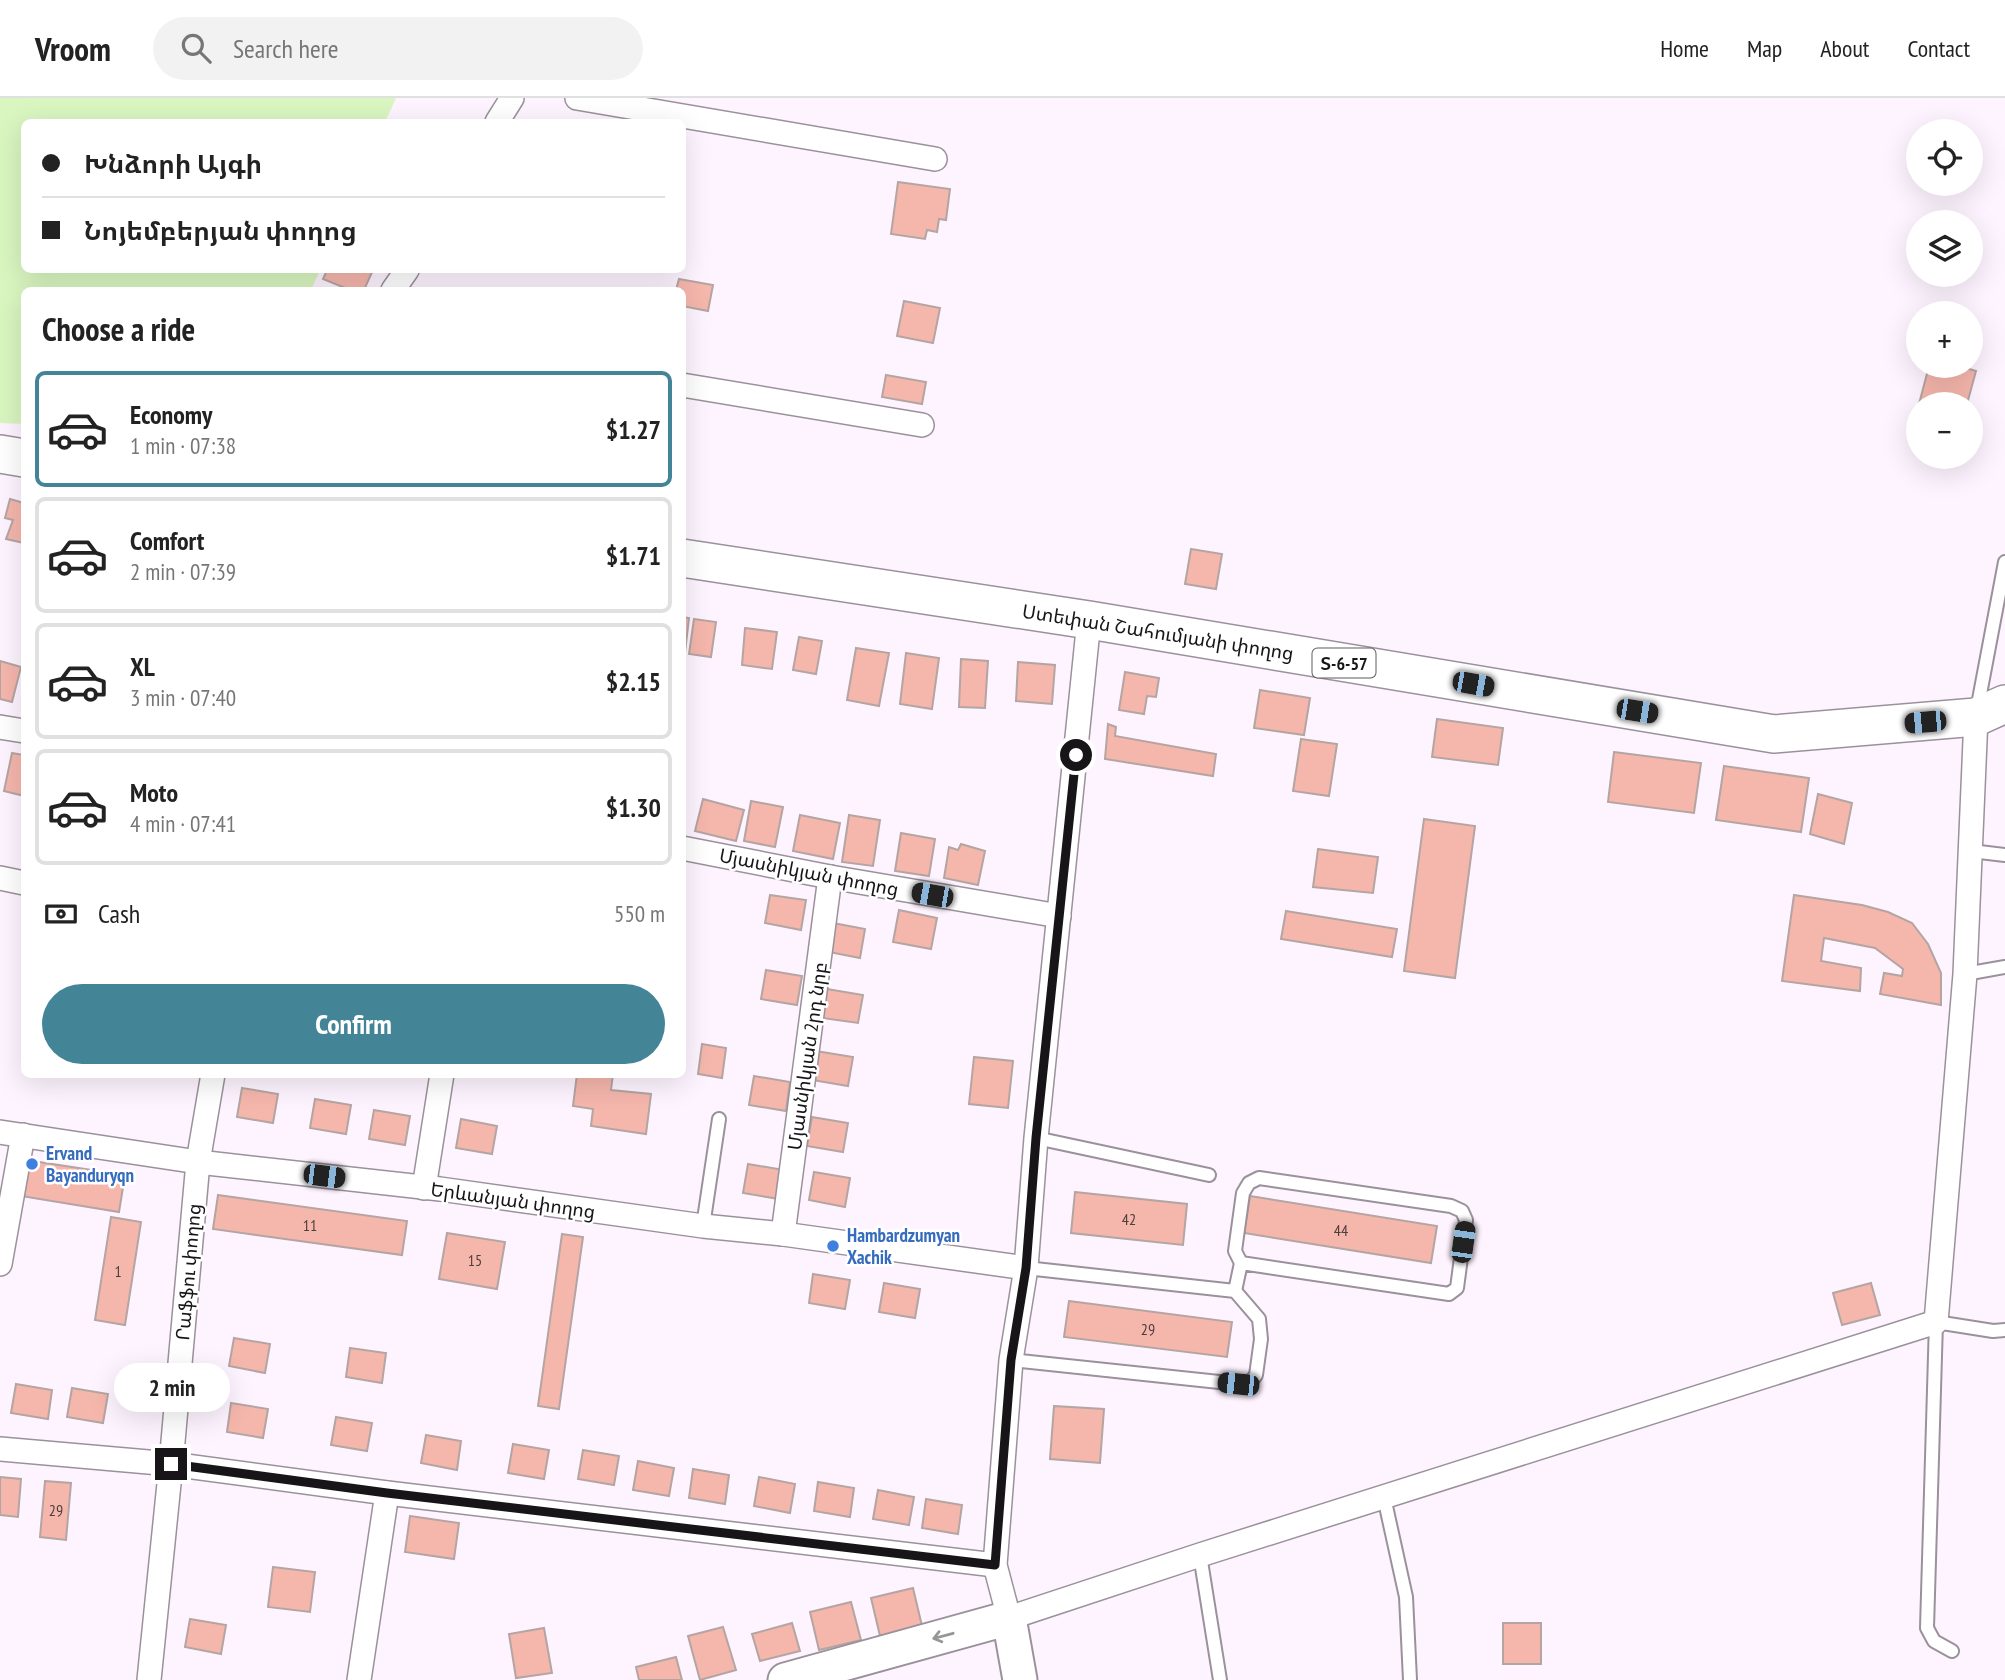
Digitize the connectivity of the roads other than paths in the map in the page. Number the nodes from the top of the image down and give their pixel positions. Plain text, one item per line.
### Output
1 (512, 98) edge
2 (577, 98) edge
3 (499, 119) edge
4 (936, 159) dead end
5 (686, 386) edge
6 (922, 425) dead end
7 (0, 454) edge
8 (21, 458) edge
9 (686, 559) edge
10 (2005, 562) edge
11 (1089, 620) junction
12 (1990, 711) edge
13 (0, 727) edge
14 (21, 730) edge
15 (686, 849) edge
16 (1971, 851) junction
17 (2005, 855) edge
18 (830, 877) junction
19 (0, 878) edge
20 (21, 882) edge
21 (1059, 916) junction
22 (2005, 967) edge
23 (1965, 974) junction
24 (212, 1078) edge
25 (441, 1078) edge
26 (719, 1119) dead end
27 (0, 1132) edge
28 (23, 1135) junction
29 (1036, 1138) junction
30 (198, 1162) junction
31 (1209, 1175) dead end
32 (425, 1188) junction
33 (5, 1208) edge
34 (703, 1226) junction
35 (783, 1234) junction
36 (1241, 1263) junction
37 (0, 1264) edge
38 (1026, 1268) junction
39 (1235, 1291) junction
40 (1937, 1322) junction
41 (2005, 1330) edge
42 (1011, 1360) junction
43 (0, 1449) edge
44 (171, 1464) junction
45 (387, 1493) junction
46 (1384, 1497) junction
47 (1200, 1555) junction
48 (995, 1565) junction
49 (1009, 1618) junction
50 (1952, 1651) dead end
51 (149, 1680) edge
52 (359, 1680) edge
53 (785, 1680) edge
54 (1020, 1680) edge
55 (1220, 1680) edge
56 (1410, 1680) edge

1 - 3 street
2 - 4 street
5 - 6 street
7 - 8 main road
9 - 11 main road, Ստեփան Շահումյանի փողոց / Տ-6-57
10 - 12 lane
11 - 12 main road, Ստեփան Շահումյանի փողոց / Տ-6-57
11 - 21 street
12 - 16 street
13 - 14 street
15 - 18 street, Մյասնիկյան փողոց
16 - 17 lane
16 - 23 street
18 - 21 street, Մյասնիկյան փողոց
18 - 35 street, Մյասնիկյան 2րդ նրբ
19 - 20 street
21 - 29 street
22 - 23 lane
23 - 40 street
24 - 30 street, Րաֆֆու փողոց
25 - 32 street
26 - 34 lane
27 - 28 street, Երևանյան փողոց
28 - 30 street, Երևանյան փողոց
28 - 33 street
29 - 31 lane
29 - 38 street
30 - 32 street, Երևանյան փողոց
30 - 44 street, Րաֆֆու փողոց
32 - 34 street, Երևանյան փողոց
33 - 37 street
34 - 35 street, Երևանյան փողոց
35 - 38 street, Երևանյան փողոց
36 - 36 lane
36 - 39 lane
38 - 39 lane
38 - 42 street
39 - 42 lane
40 - 41 lane
40 - 46 street
40 - 50 lane
42 - 48 street
43 - 44 street
44 - 45 street
44 - 51 street, Րաֆֆու փողոց
45 - 48 street
45 - 52 street
46 - 47 street
46 - 56 lane
47 - 49 street
47 - 55 lane
48 - 49 street
49 -> 53 street
49 - 54 street

